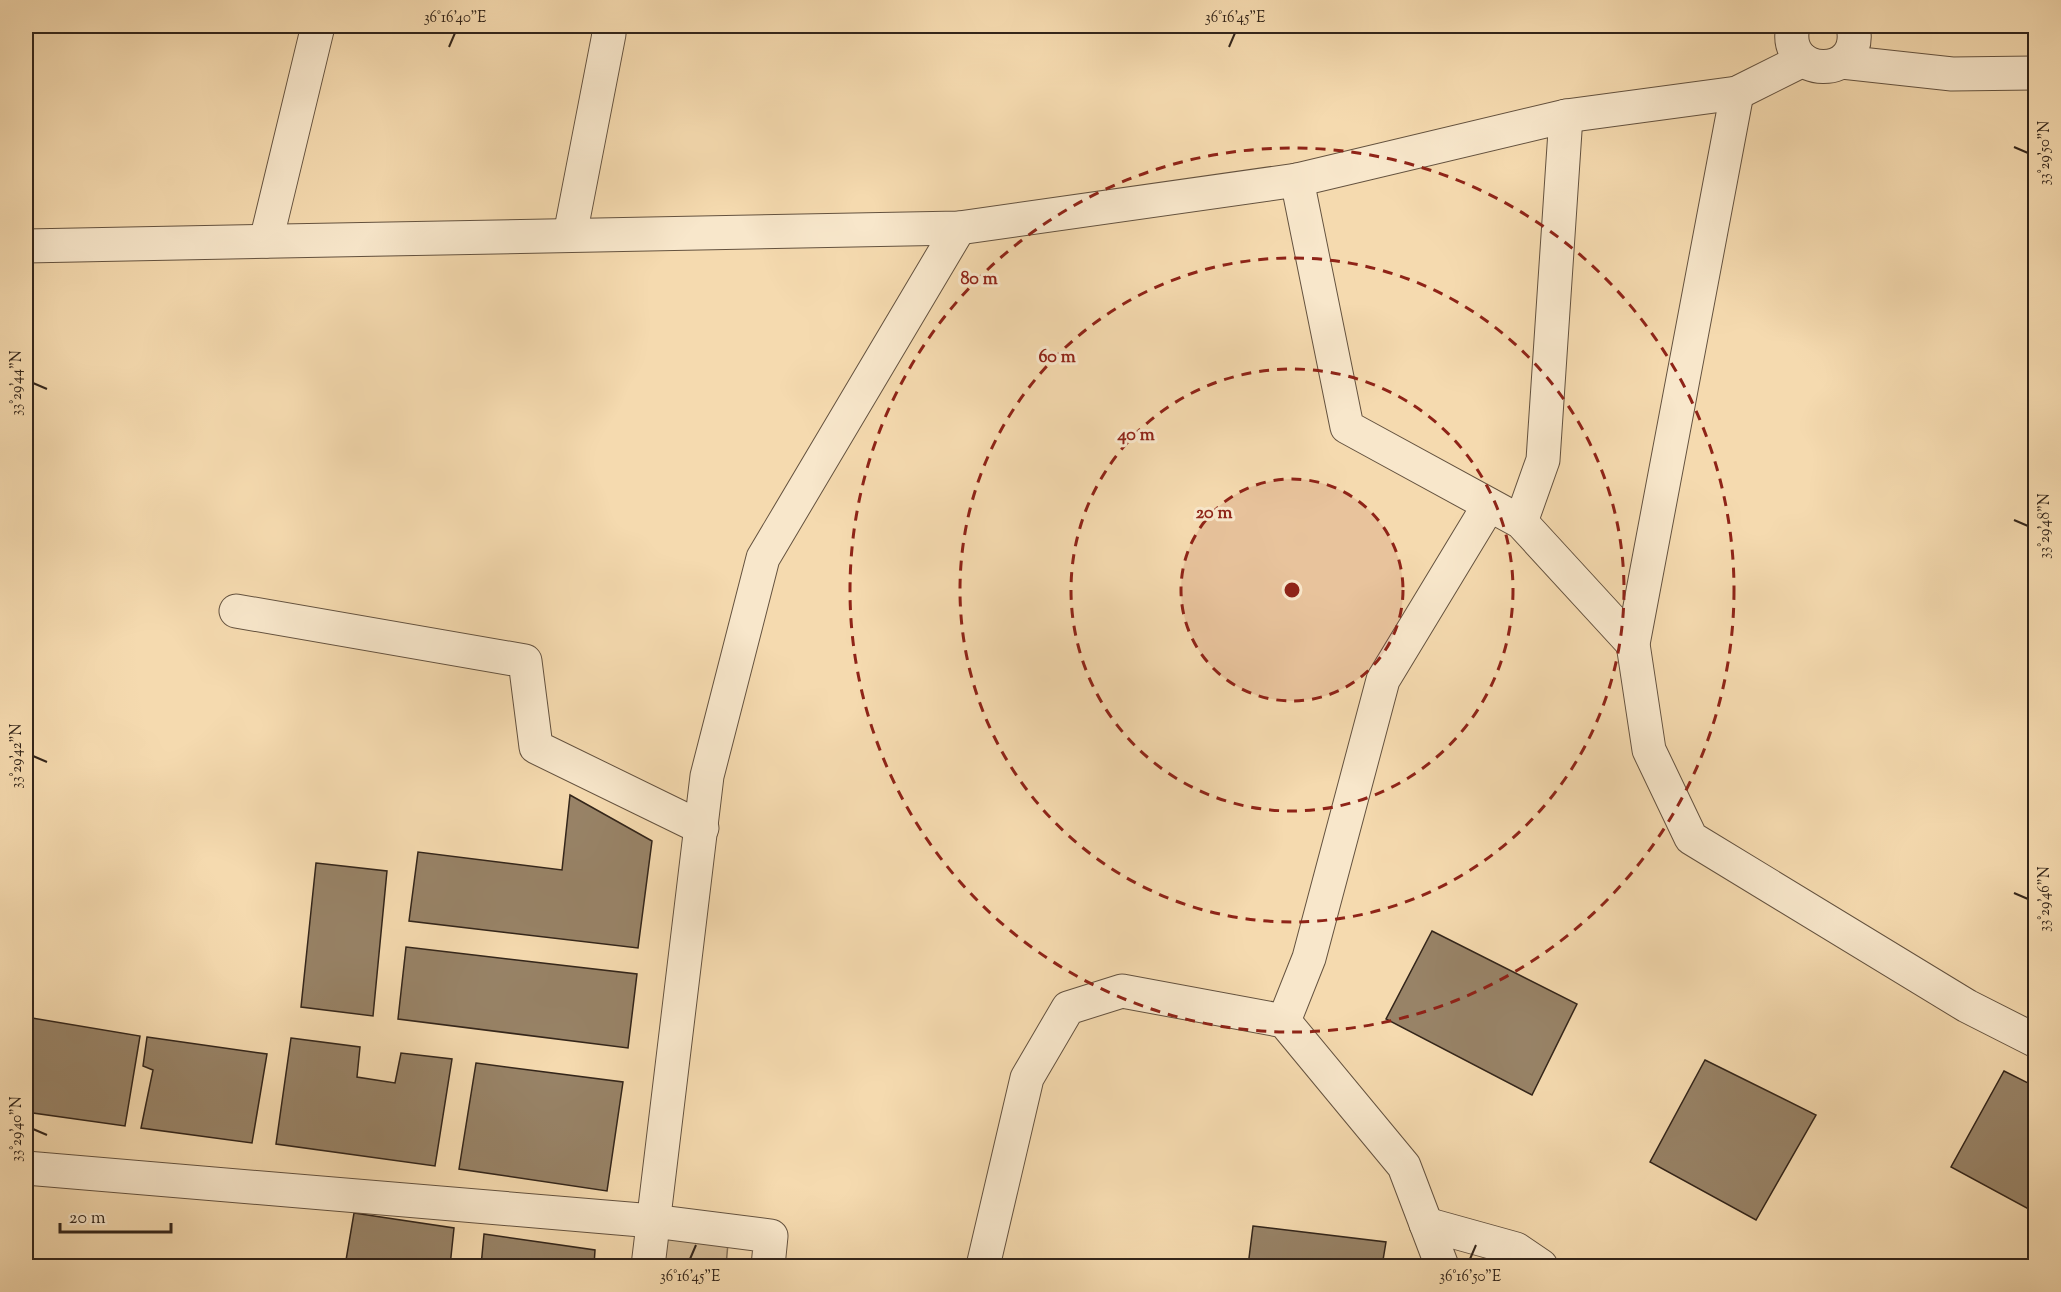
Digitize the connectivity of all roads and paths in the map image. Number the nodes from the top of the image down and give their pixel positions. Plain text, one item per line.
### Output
1 (318, 26) edge
2 (607, 26) edge
3 (1793, 26) edge
4 (1853, 26) edge
5 (1803, 60) junction
6 (1842, 62) junction
7 (2036, 73) edge
8 (1737, 93) junction
9 (1566, 116) junction
10 (1297, 180) junction
11 (959, 228) junction
12 (570, 235) junction
13 (266, 241) junction
14 (26, 246) edge
15 (1489, 505) junction
16 (1521, 522) junction
17 (236, 611) dead end
18 (1633, 644) junction
19 (702, 828) junction
20 (1284, 1021) junction
21 (2036, 1041) edge
22 (26, 1168) edge
23 (653, 1221) junction
24 (1426, 1224) junction
25 (648, 1266) edge
26 (768, 1266) edge
27 (983, 1266) edge
28 (1442, 1266) edge
29 (1541, 1266) edge

1 - 13 street
2 - 12 street
3 - 5 street
4 - 6 street
5 - 6 street
5 - 8 street
6 - 7 street
8 - 9 street
8 - 18 street
9 - 10 street
9 - 16 street
10 - 11 street
10 - 15 street
11 - 12 street
11 - 19 street
12 - 13 street
13 - 14 street
15 - 16 street
15 - 20 street
16 - 18 street
17 - 19 street
18 - 21 street
19 - 23 street
20 - 24 street
20 - 27 street
22 - 23 street
23 - 25 street
23 - 26 street
24 - 28 street
24 - 29 street

